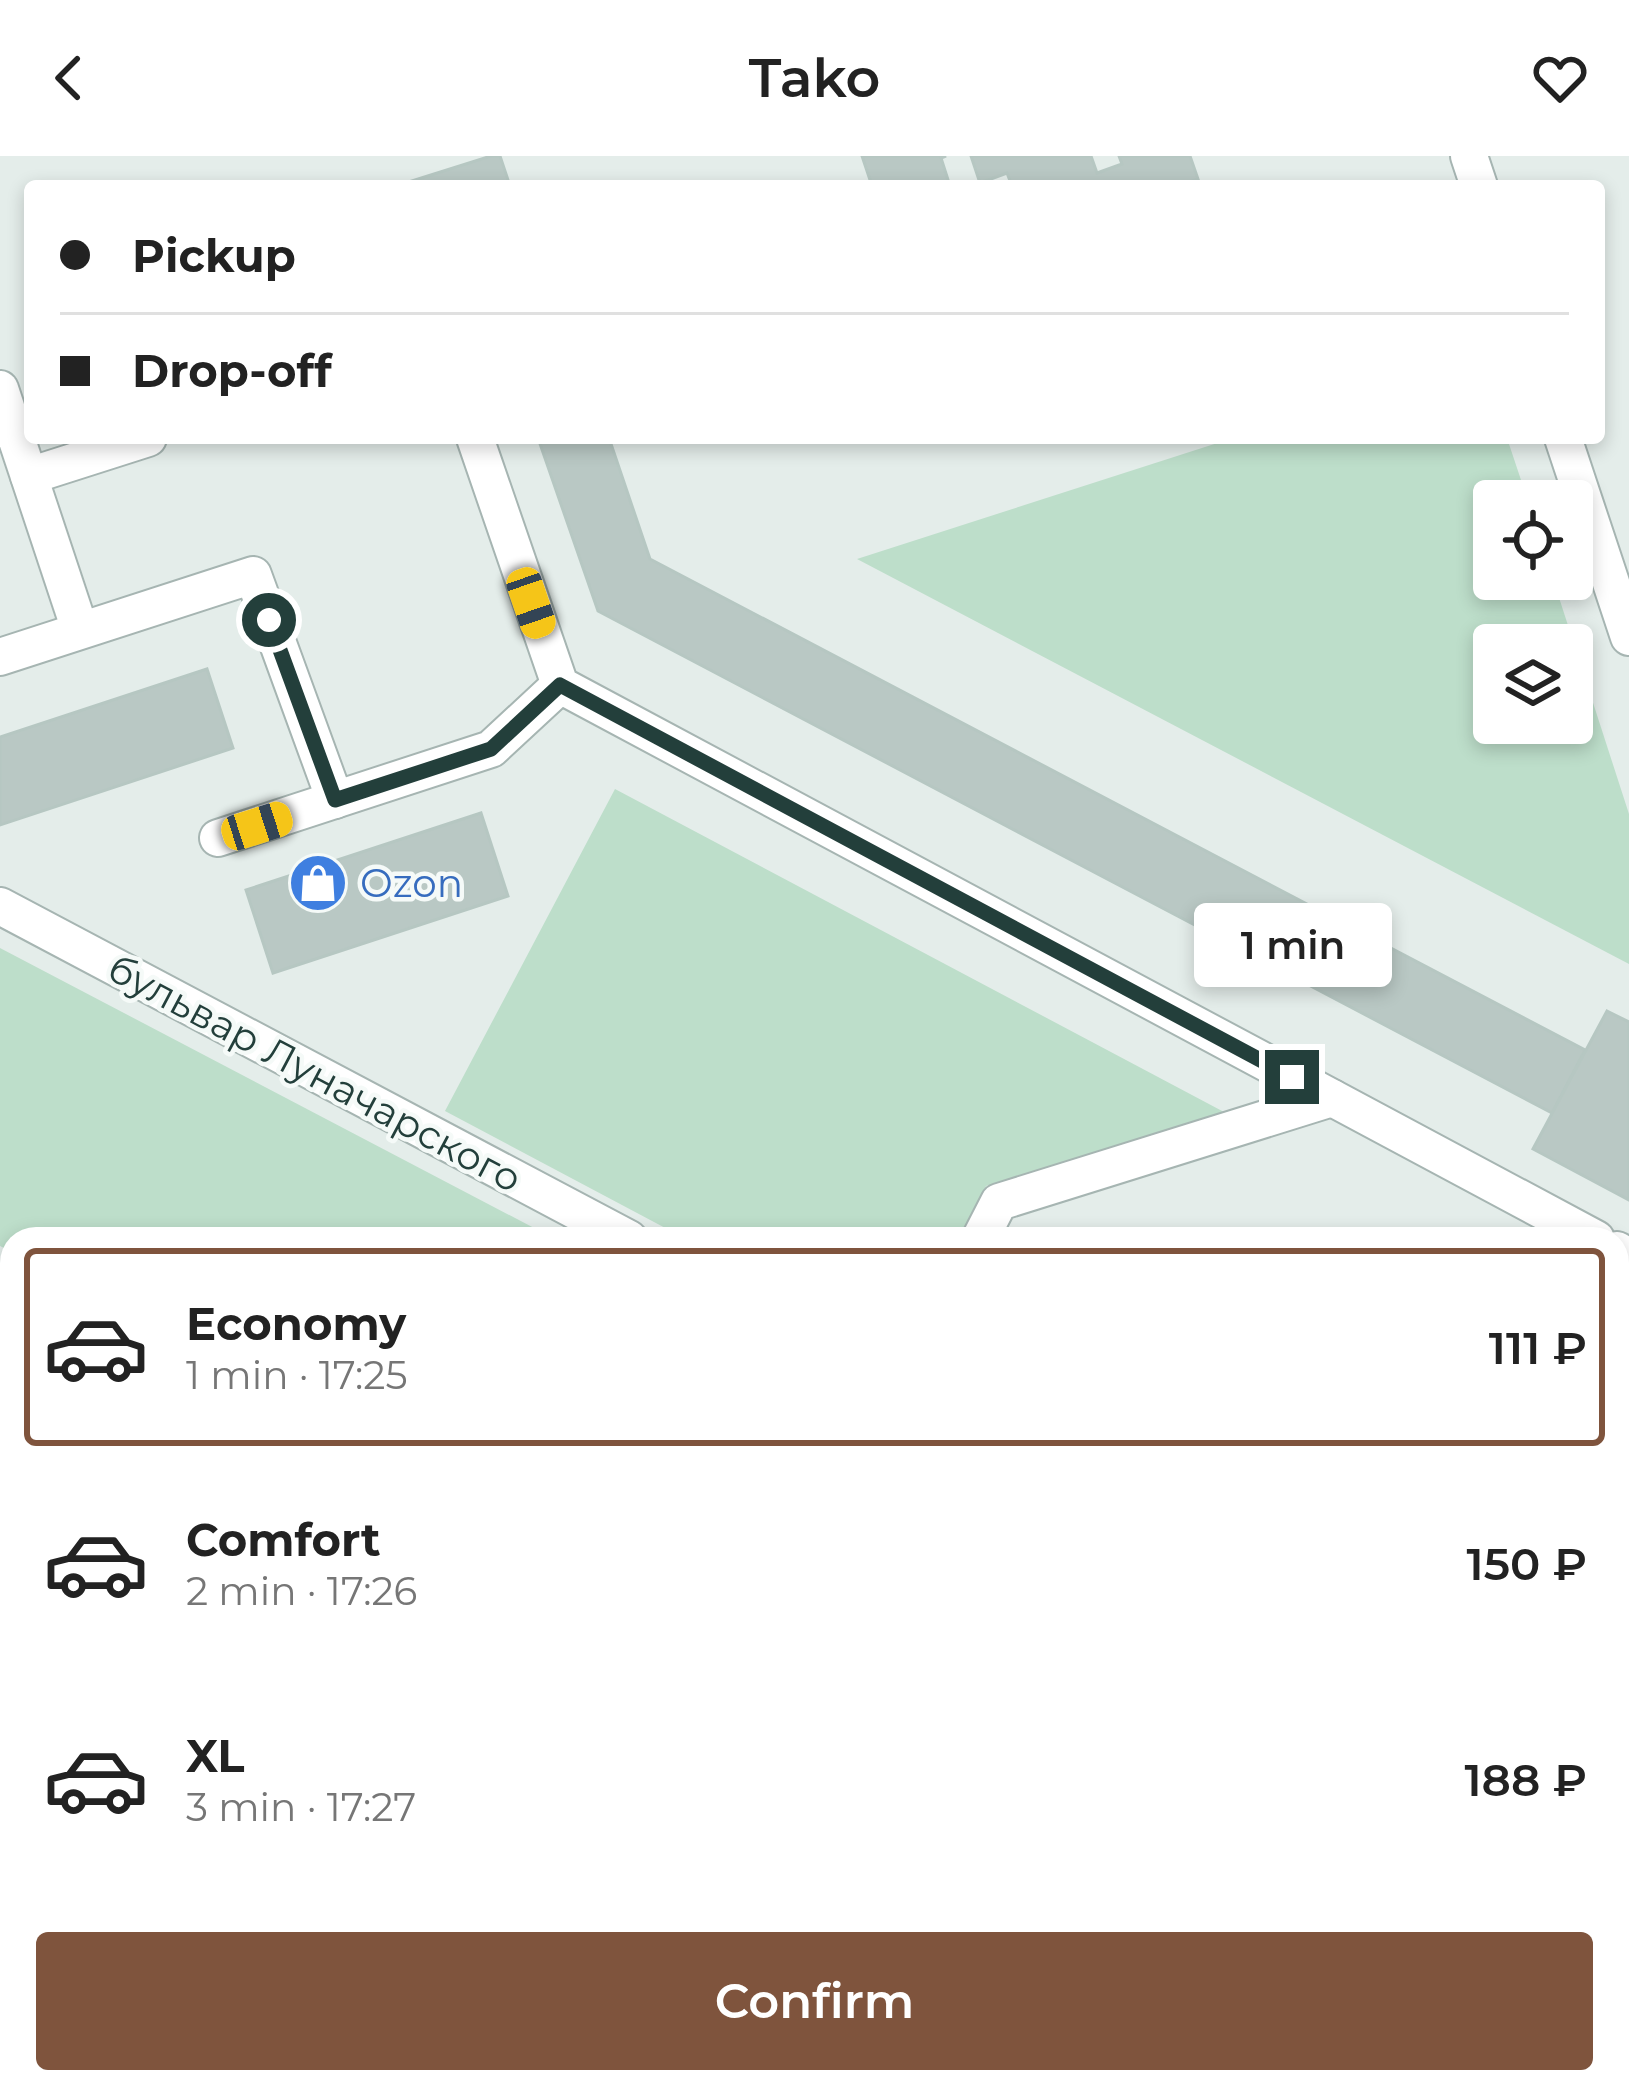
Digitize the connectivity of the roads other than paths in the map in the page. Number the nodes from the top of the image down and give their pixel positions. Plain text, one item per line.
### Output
1 (0, 389) edge
2 (129, 444) edge
3 (477, 444) edge
4 (1565, 444) edge
5 (29, 476) junction
6 (80, 630) junction
7 (1629, 637) edge
8 (0, 657) edge
9 (560, 685) junction
10 (335, 800) junction
11 (218, 838) dead end
12 (0, 906) edge
13 (1332, 1099) junction
14 (606, 1227) edge
15 (986, 1227) edge
16 (1573, 1227) edge

1 - 5 street
2 - 5 street
3 - 9 street
4 - 7 street
5 - 6 street
6 - 8 street
6 - 10 street
9 - 10 street
9 - 13 street
10 - 11 street
12 - 14 street, бульвар Луначарского
13 - 15 street
13 - 16 street

